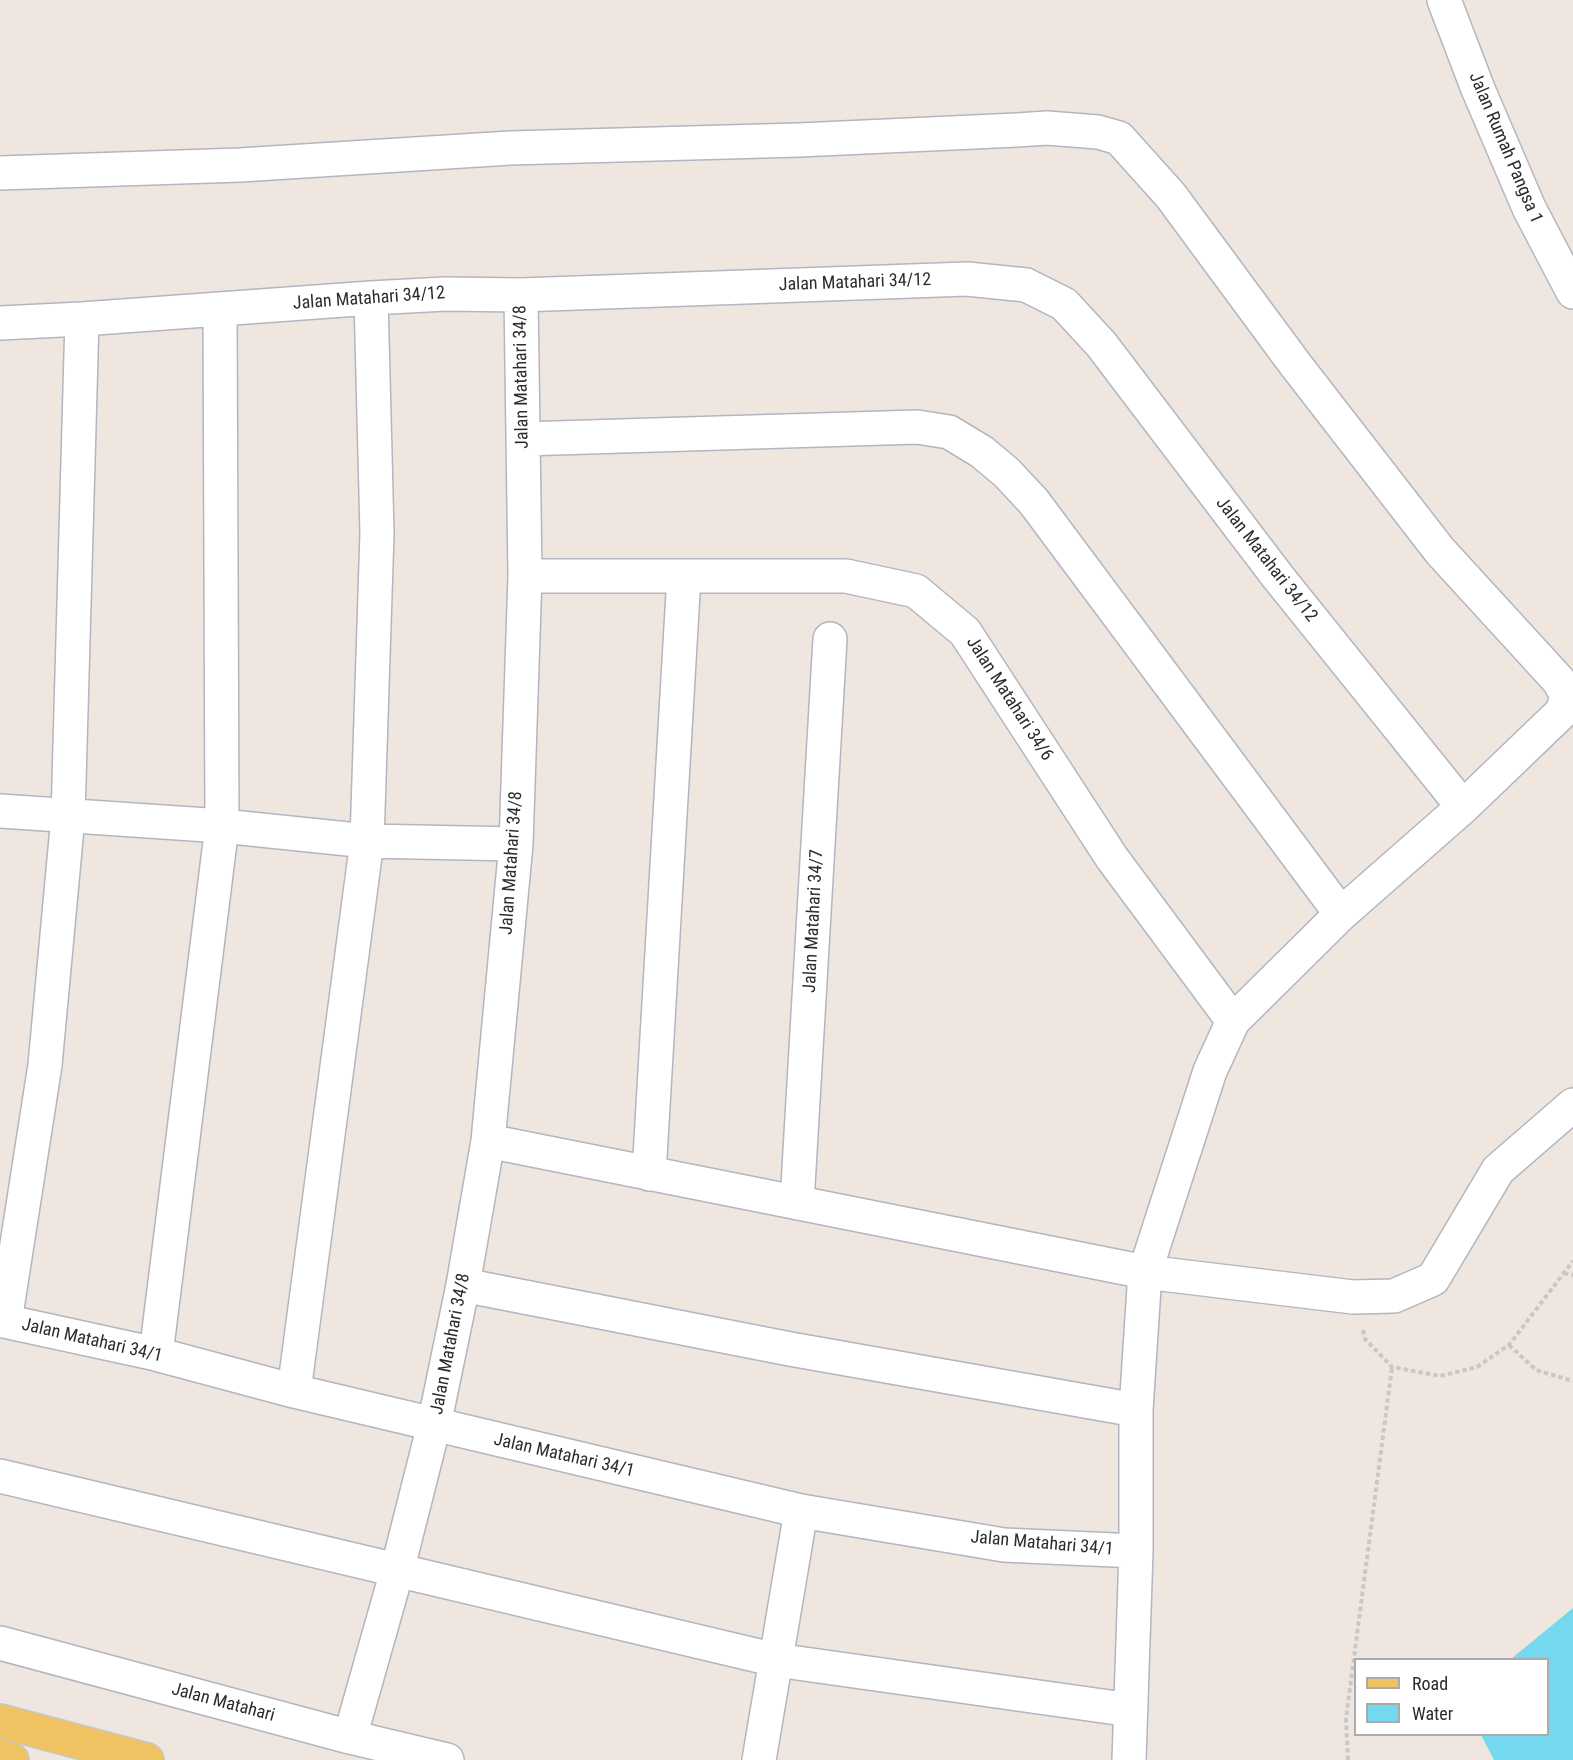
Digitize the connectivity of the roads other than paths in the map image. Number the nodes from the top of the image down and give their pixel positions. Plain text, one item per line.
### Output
1 (1444, 0) edge
2 (0, 173) edge
3 (1573, 292) edge
4 (521, 295) junction
5 (371, 298) junction
6 (220, 309) junction
7 (82, 319) junction
8 (0, 322) edge
9 (523, 439) junction
10 (525, 576) junction
11 (684, 576) junction
12 (830, 639) dead end
13 (1463, 807) junction
14 (0, 811) edge
15 (68, 817) junction
16 (222, 826) junction
17 (367, 841) junction
18 (516, 844) junction
19 (1341, 915) junction
20 (1233, 1021) junction
21 (1573, 1105) edge
22 (488, 1141) junction
23 (649, 1174) junction
24 (797, 1203) junction
25 (1144, 1272) junction
26 (463, 1286) junction
27 (3, 1321) edge
28 (156, 1354) junction
29 (294, 1391) junction
30 (1136, 1410) junction
31 (434, 1425) junction
32 (0, 1476) edge
33 (801, 1511) junction
34 (1136, 1551) junction
35 (397, 1571) junction
36 (0, 1643) edge
37 (776, 1660) junction
38 (1131, 1710) junction
39 (0, 1721) edge
40 (350, 1737) junction
41 (0, 1756) edge
42 (12, 1760) edge
43 (147, 1760) edge
44 (447, 1760) edge
45 (759, 1760) edge
46 (1129, 1760) edge

1 - 3 street, Jalan Rumah Pangsa 1
2 - 13 street
4 - 5 street, Jalan Matahari 34/12
4 - 9 street, Jalan Matahari 34/8
4 - 13 street, Jalan Matahari 34/12
5 - 6 street, Jalan Matahari 34/12
5 - 17 street
6 - 7 street, Jalan Matahari 34/12
6 - 16 street
7 - 8 street, Jalan Matahari 34/12
7 - 15 street
9 - 10 street, Jalan Matahari 34/8
9 - 19 street
10 - 11 street, Jalan Matahari 34/6
10 - 18 street, Jalan Matahari 34/8
11 - 20 street, Jalan Matahari 34/6
11 - 23 street
12 - 24 street, Jalan Matahari 34/7
13 - 19 street
14 - 15 street
15 - 16 street
15 - 27 street
16 - 17 street
16 - 28 street
17 - 18 street
17 - 29 street
18 - 22 street, Jalan Matahari 34/8
19 - 20 street
20 - 25 street
21 - 25 street
22 - 23 street
22 - 26 street, Jalan Matahari 34/8
23 - 24 street
24 - 25 street
25 - 30 street
26 - 30 street
26 - 31 street, Jalan Matahari 34/8
27 - 28 street, Jalan Matahari 34/1
28 - 29 street, Jalan Matahari 34/1
29 - 31 street, Jalan Matahari 34/1
30 - 34 street
31 - 33 street, Jalan Matahari 34/1
31 - 35 street, Jalan Matahari 34/8
32 - 35 street
33 - 34 street, Jalan Matahari 34/1
33 - 37 street
34 - 38 street
35 - 37 street
35 - 40 street, Jalan Matahari 34/8
36 - 40 street, Jalan Matahari
37 - 38 street
37 - 45 street
38 - 46 street
39 - 43 main road
40 - 44 street, Jalan Matahari
41 - 42 main road

